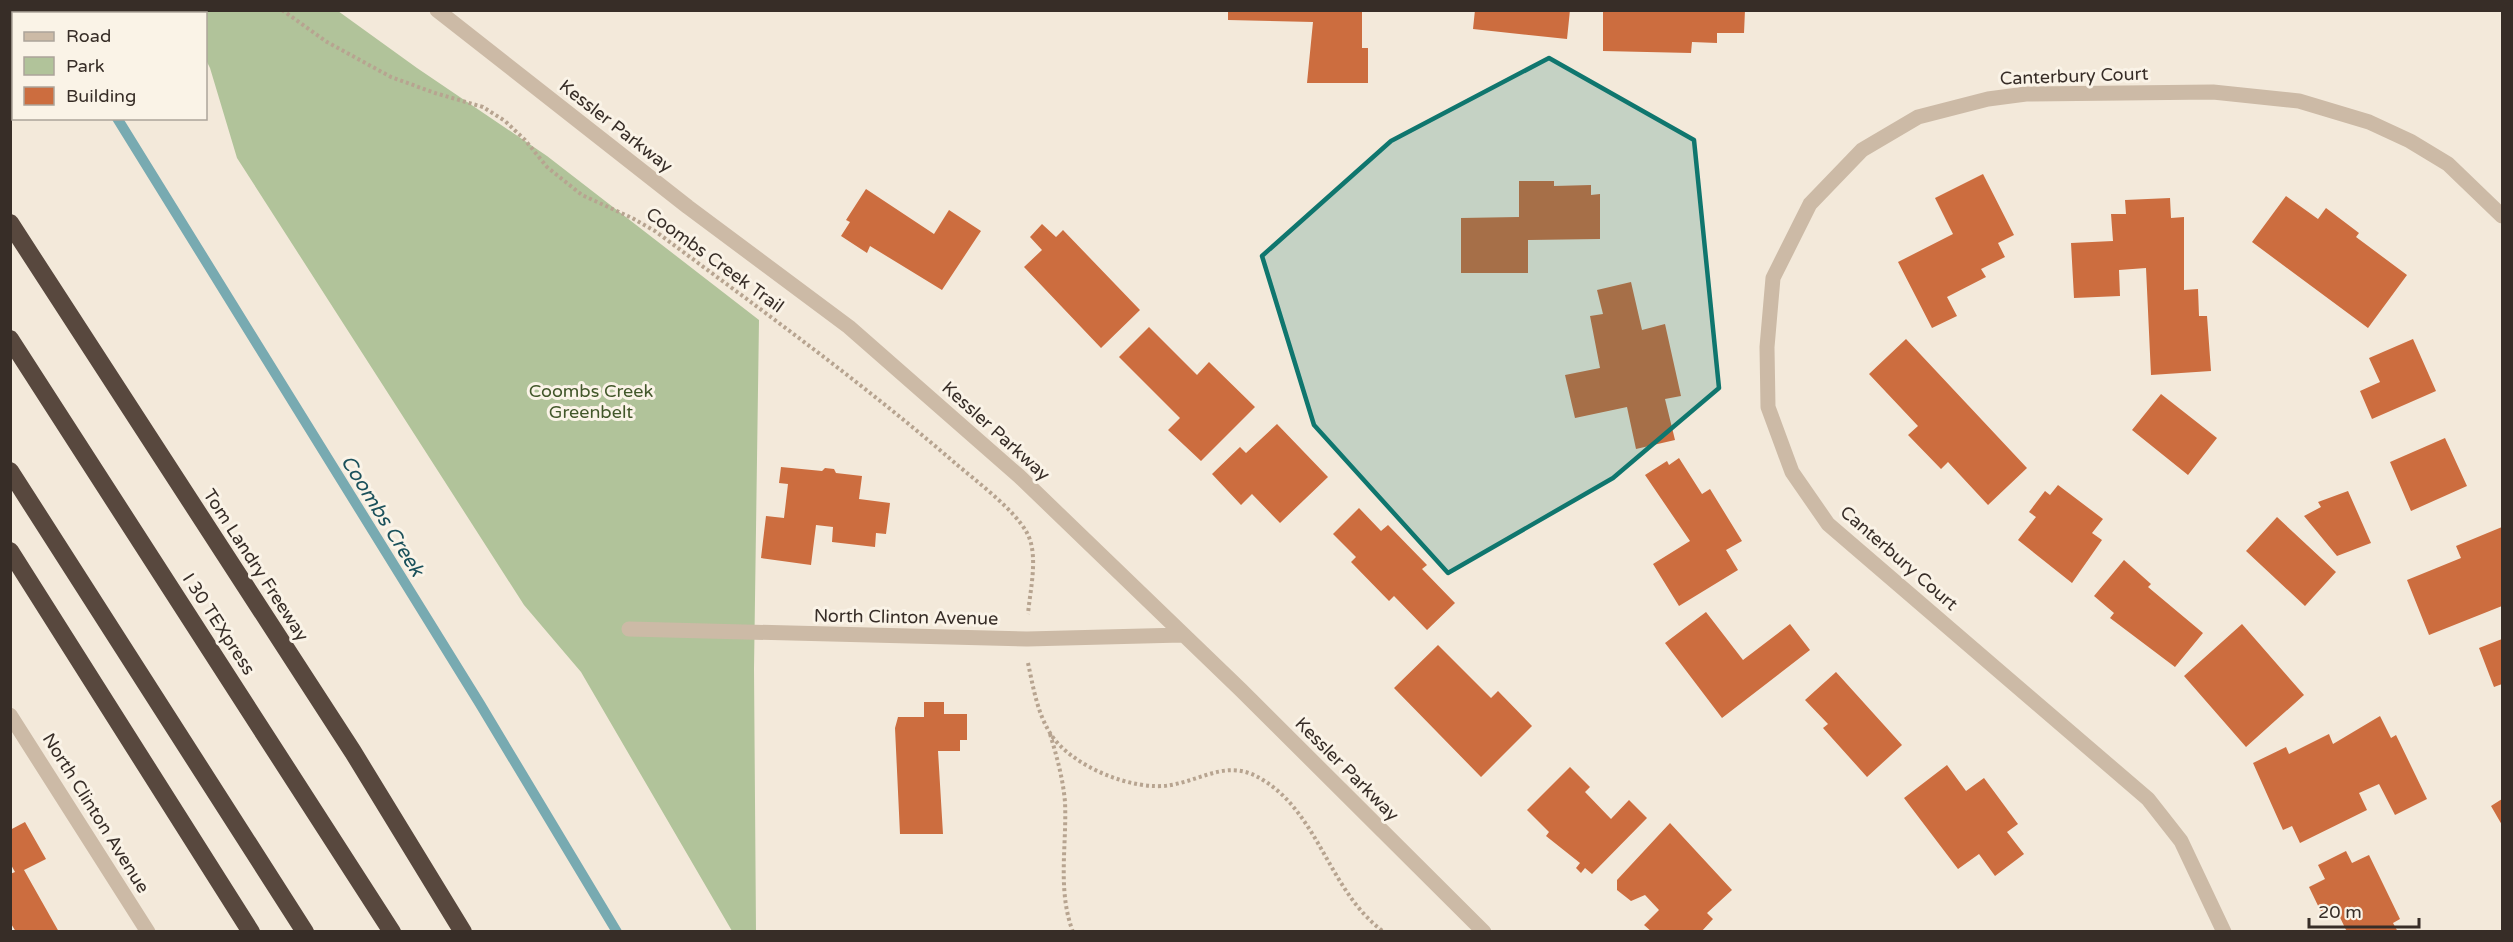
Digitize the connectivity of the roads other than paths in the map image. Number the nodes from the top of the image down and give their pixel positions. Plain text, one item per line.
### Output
1 (437, 10) edge
2 (2502, 216) edge
3 (10, 223) edge
4 (10, 339) edge
5 (10, 471) edge
6 (10, 551) edge
7 (629, 629) dead end
8 (1182, 635) junction
9 (10, 715) edge
10 (148, 932) edge
11 (251, 932) edge
12 (305, 932) edge
13 (393, 932) edge
14 (463, 932) edge
15 (1484, 932) edge
16 (2224, 932) edge

1 - 8 street, Kessler Parkway
2 - 16 street, Canterbury Court
3 - 14 highway, Tom Landry Freeway
4 - 13 highway, I 30 TEXpress
5 - 12 highway
6 - 11 highway
7 - 8 street, North Clinton Avenue
8 - 15 street, Kessler Parkway
9 - 10 street, North Clinton Avenue

